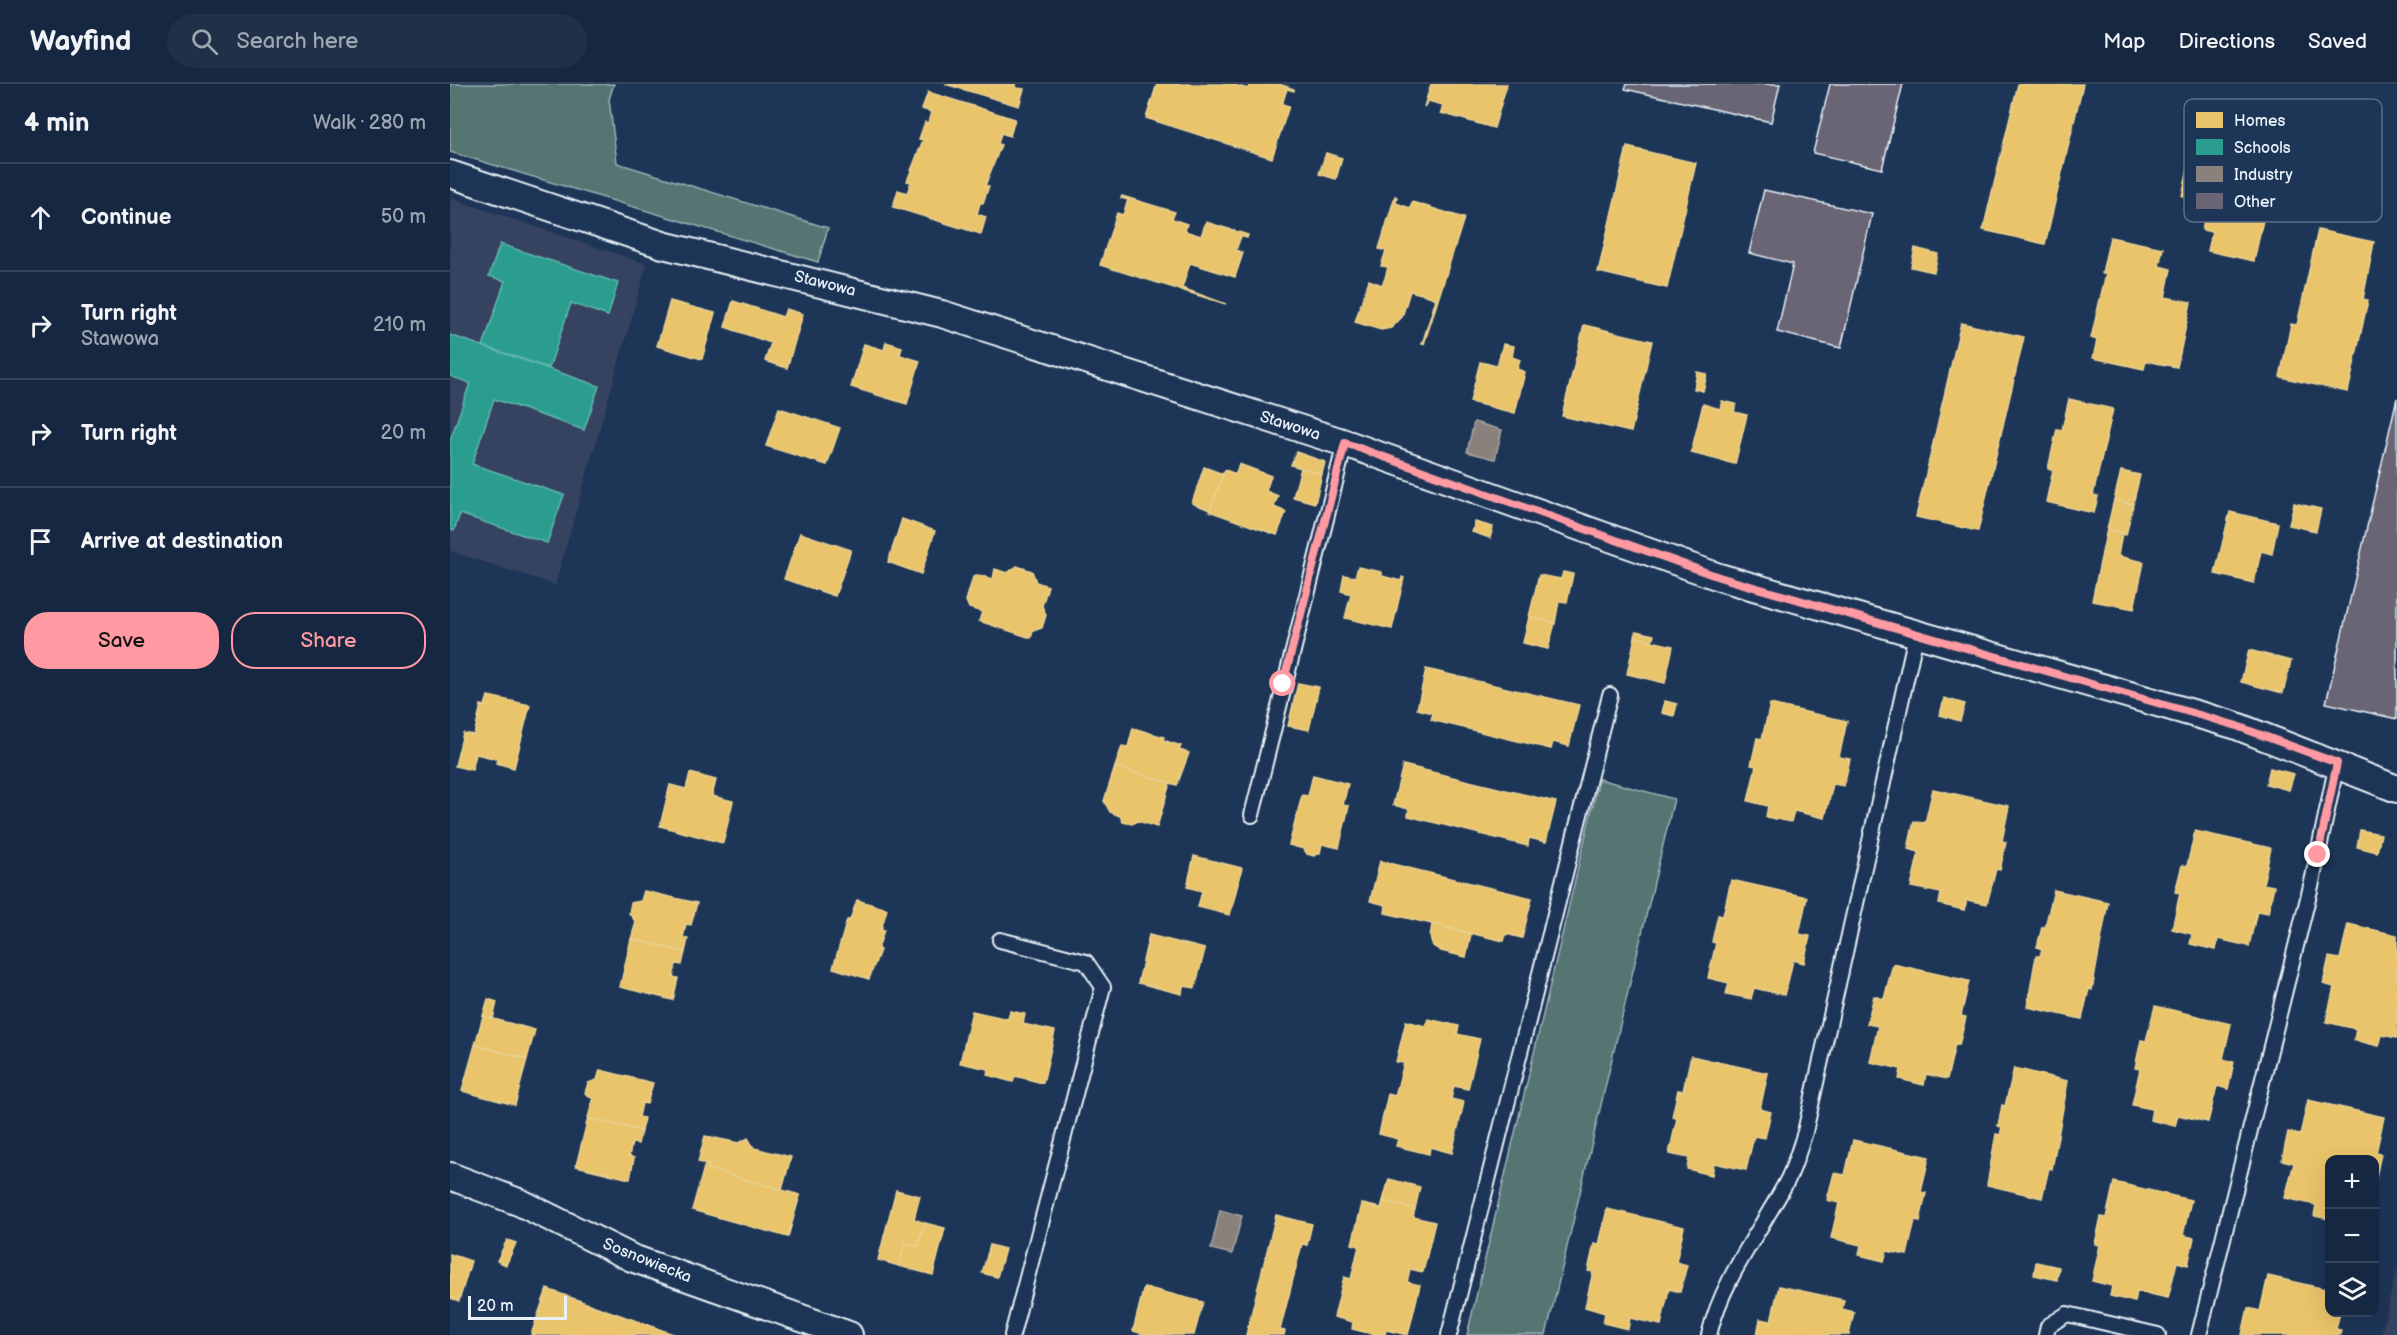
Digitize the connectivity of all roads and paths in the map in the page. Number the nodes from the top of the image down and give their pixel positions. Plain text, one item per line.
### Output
1 (450, 174) edge
2 (1345, 443) junction
3 (1916, 635) junction
4 (1610, 695) dead end
5 (2337, 763) junction
6 (2397, 789) edge
7 (1251, 814) dead end
8 (1000, 940) dead end
9 (450, 1176) edge
10 (849, 1335) edge
11 (1012, 1335) edge
12 (1449, 1335) edge
13 (1709, 1335) edge
14 (2046, 1335) edge
15 (2158, 1335) edge
16 (2199, 1335) edge

1 - 2 street, Stawowa
2 - 3 street, Stawowa
2 - 7 lane
3 - 5 street, Stawowa
3 - 13 lane
4 - 12 lane
5 - 6 street, Stawowa
5 - 16 lane
8 - 11 lane
9 - 10 street, Sosnowiecka
14 - 15 lane

